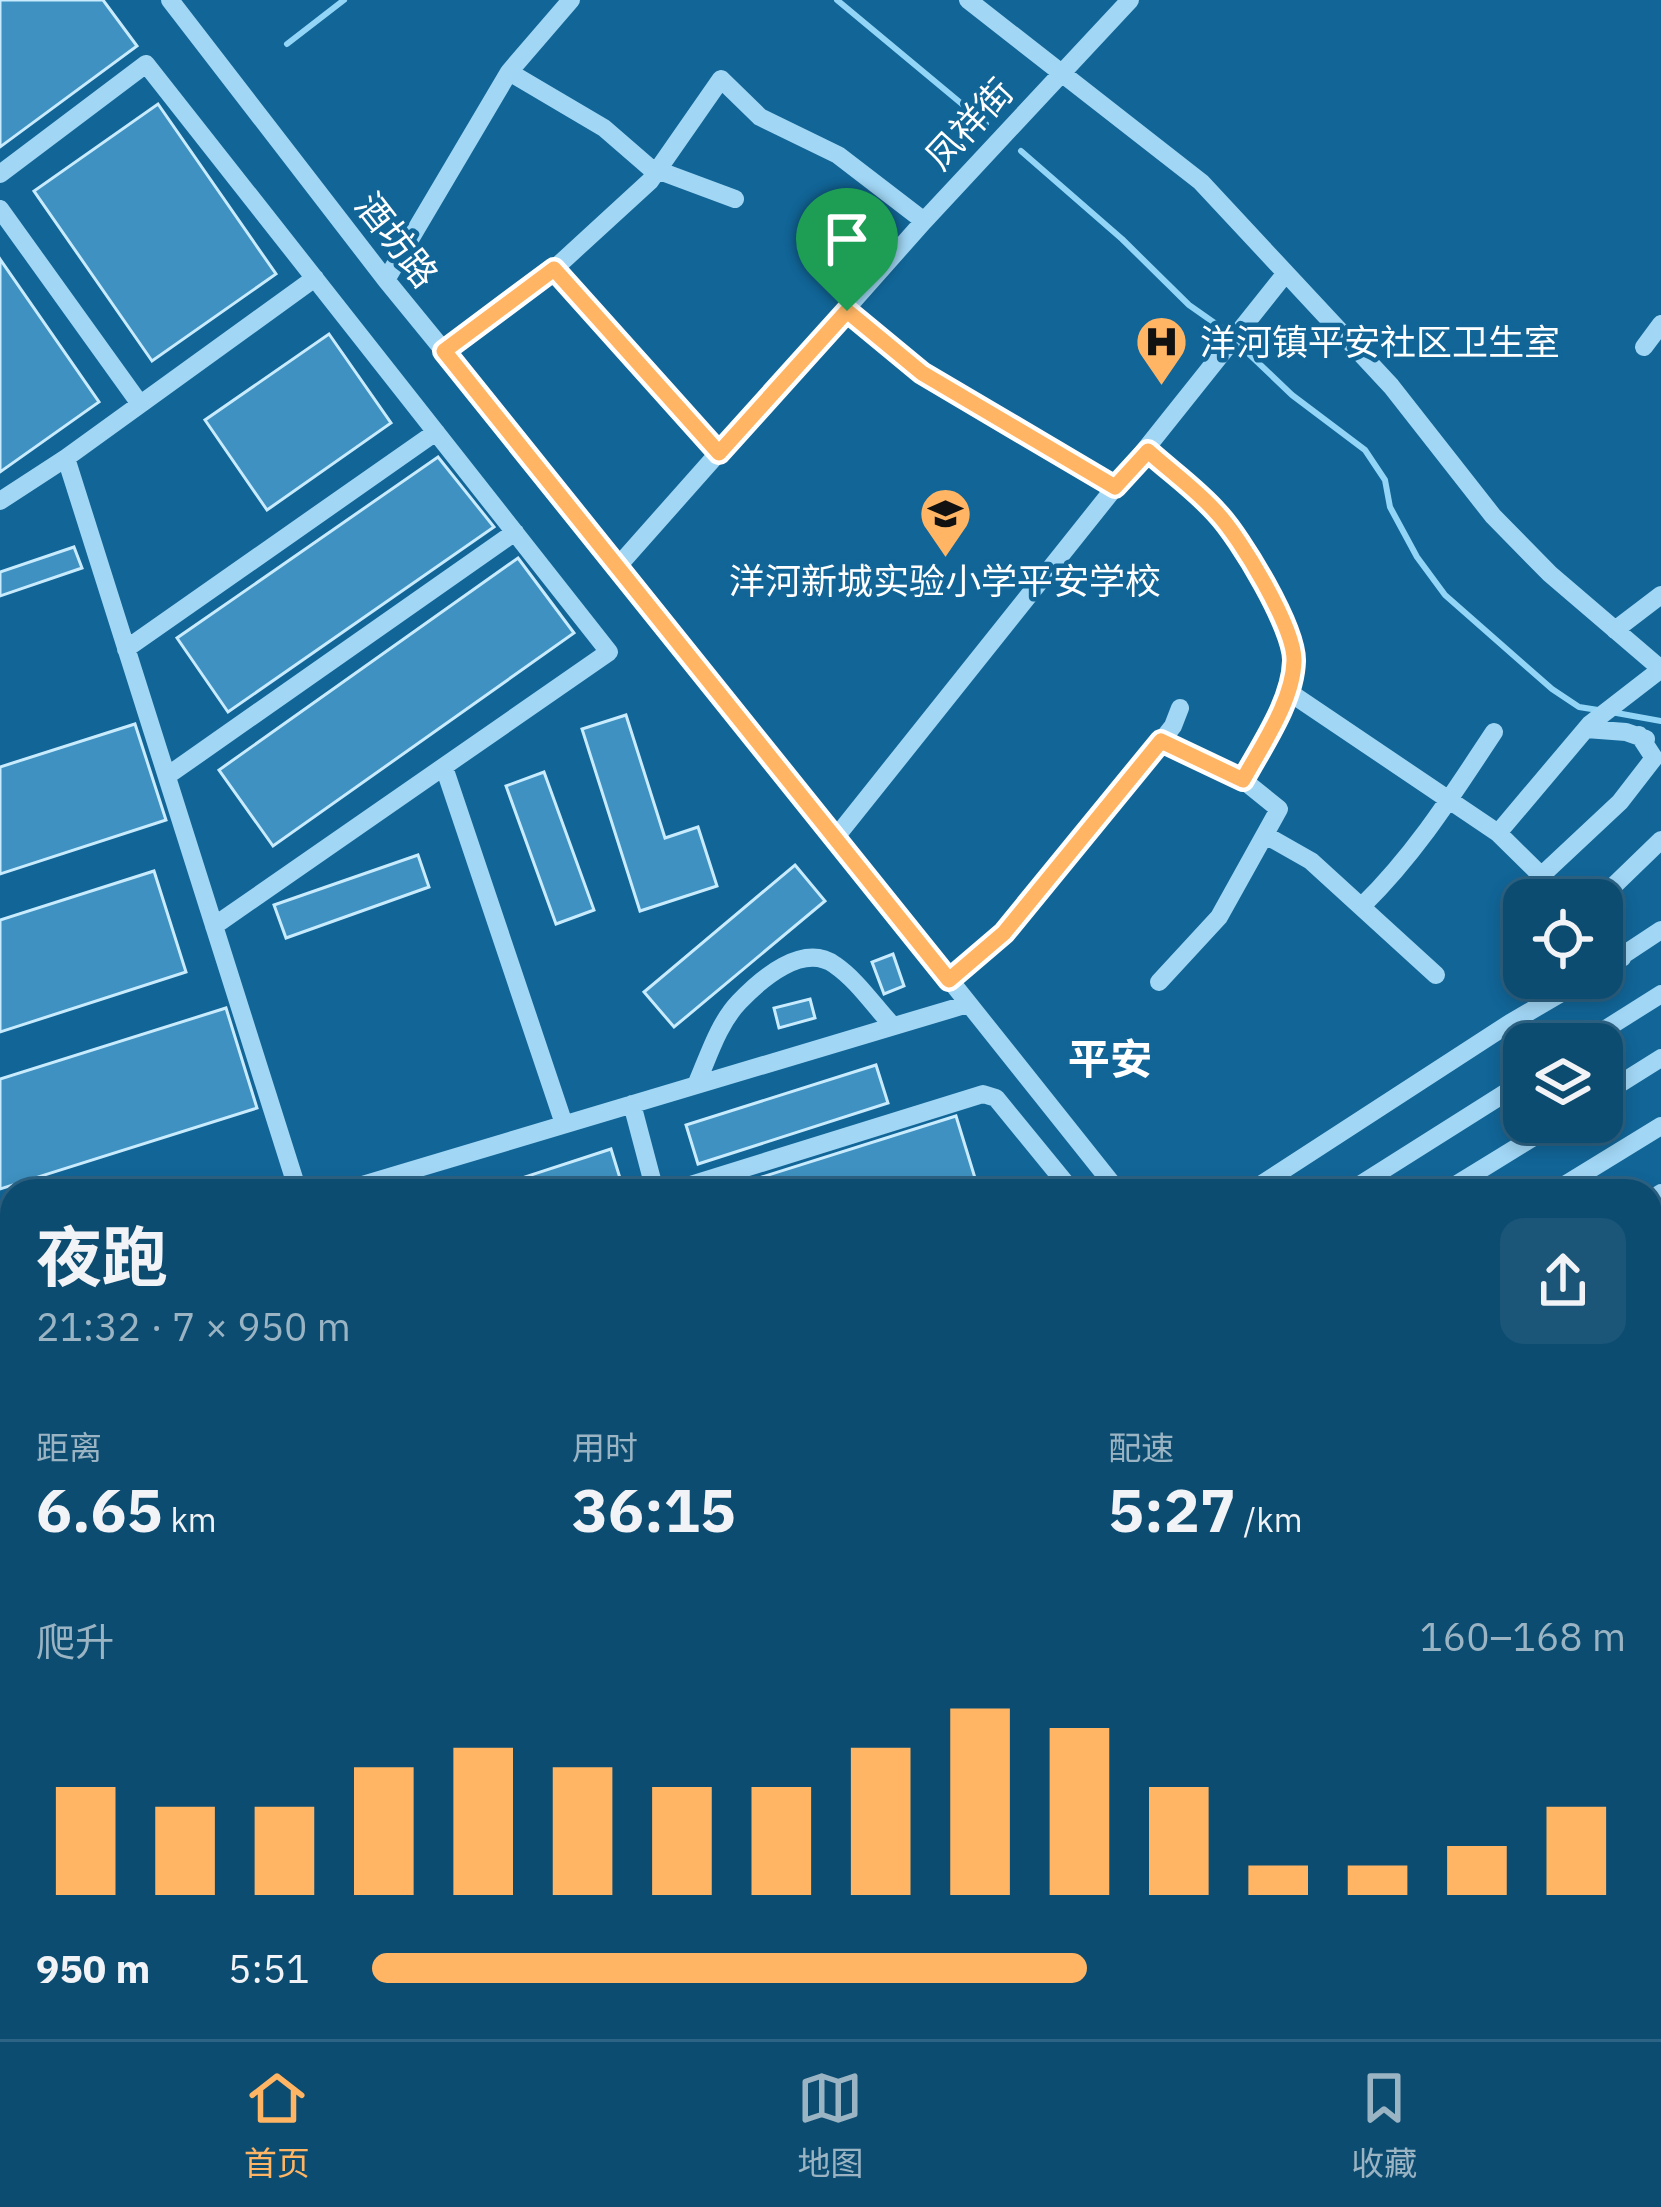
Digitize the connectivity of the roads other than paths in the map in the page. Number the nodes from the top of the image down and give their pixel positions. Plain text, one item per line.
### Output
1 (170, 0) edge
2 (571, 0) edge
3 (968, 0) edge
4 (1130, 0) edge
5 (508, 72) junction
6 (1062, 72) junction
7 (657, 170) junction
8 (0, 174) edge
9 (735, 199) dead end
10 (0, 208) edge
11 (924, 220) junction
12 (554, 269) junction
13 (1286, 273) junction
14 (315, 278) junction
15 (386, 280) junction
16 (847, 311) junction
17 (1661, 324) edge
18 (1644, 347) dead end
19 (444, 351) junction
20 (140, 404) junction
21 (436, 432) junction
22 (1148, 451) junction
23 (719, 453) junction
24 (66, 458) junction
25 (1115, 487) junction
26 (0, 501) edge
27 (514, 532) junction
28 (619, 565) junction
29 (1661, 595) edge
30 (1616, 630) junction
31 (126, 649) junction
32 (1661, 669) edge
33 (1286, 690) junction
34 (1180, 708) dead end
35 (1598, 719) junction
36 (1494, 732) dead end
37 (1639, 735) junction
38 (1161, 741) junction
39 (1661, 746) edge
40 (444, 767) junction
41 (166, 776) junction
42 (1243, 780) junction
43 (1451, 799) junction
44 (1498, 833) junction
45 (1267, 836) junction
46 (836, 837) junction
47 (1661, 840) edge
48 (1542, 875) junction
49 (1546, 879) edge
50 (1621, 879) edge
51 (1362, 906) junction
52 (214, 926) junction
53 (1661, 930) edge
54 (1623, 957) edge
55 (1436, 975) dead end
56 (949, 980) junction
57 (1159, 982) dead end
58 (1661, 994) edge
59 (1551, 999) edge
60 (968, 1004) junction
61 (1615, 1023) edge
62 (893, 1026) junction
63 (1661, 1058) edge
64 (1623, 1082) edge
65 (696, 1085) junction
66 (1503, 1094) edge
67 (632, 1104) junction
68 (564, 1124) junction
69 (1661, 1126) edge
70 (1524, 1143) edge
71 (294, 1179) edge
72 (382, 1179) edge
73 (653, 1179) edge
74 (710, 1179) edge
75 (1062, 1179) edge
76 (1108, 1179) edge
77 (1270, 1179) edge
78 (1369, 1179) edge
79 (1465, 1179) edge
80 (1575, 1179) edge

1 - 15 street, 酒坊路
2 - 5 street
3 - 6 street
4 - 6 street, 凤祥街
5 - 7 street
5 - 15 street
6 - 11 street, 凤祥街
6 - 13 street
7 - 9 street
7 - 11 street
7 - 12 street
8 - 14 street
10 - 20 street
11 - 16 street, 凤祥街
12 - 19 street
12 - 23 street
13 - 22 street
13 - 30 street
14 - 20 street
14 - 21 street
15 - 19 street, 酒坊路
16 - 23 street, 凤祥街
16 - 25 street
17 - 18 street
19 - 28 street, 酒坊路
20 - 24 street
21 - 27 street
21 - 31 street
22 - 25 street
22 - 33 street
23 - 28 street, 凤祥街
24 - 26 street
24 - 31 street
25 - 46 street
27 - 40 street
27 - 41 street
28 - 46 street, 酒坊路
29 - 30 street
30 - 32 street
31 - 41 street
32 - 35 street
33 - 42 street
33 - 43 street
34 - 38 street
35 - 37 street
35 - 44 street
36 - 43 street
37 - 39 street
37 - 48 street
38 - 42 street
38 - 56 street
40 - 52 street
40 - 68 street
41 - 52 street
42 - 45 street
43 - 44 street
43 - 51 street
44 - 48 street
45 - 51 street
45 - 57 street
46 - 56 street, 酒坊路
47 - 50 street
48 - 49 street
51 - 55 street
52 - 71 street
53 - 54 street
56 - 60 street, 酒坊路
58 - 61 street
59 - 77 street
60 - 62 street
60 - 76 street, 酒坊路
62 - 65 street
62 - 65 street
63 - 64 street
65 - 67 street
66 - 78 street
67 - 68 street
67 - 73 street
68 - 72 street
69 - 80 street
70 - 79 street
74 - 75 street

